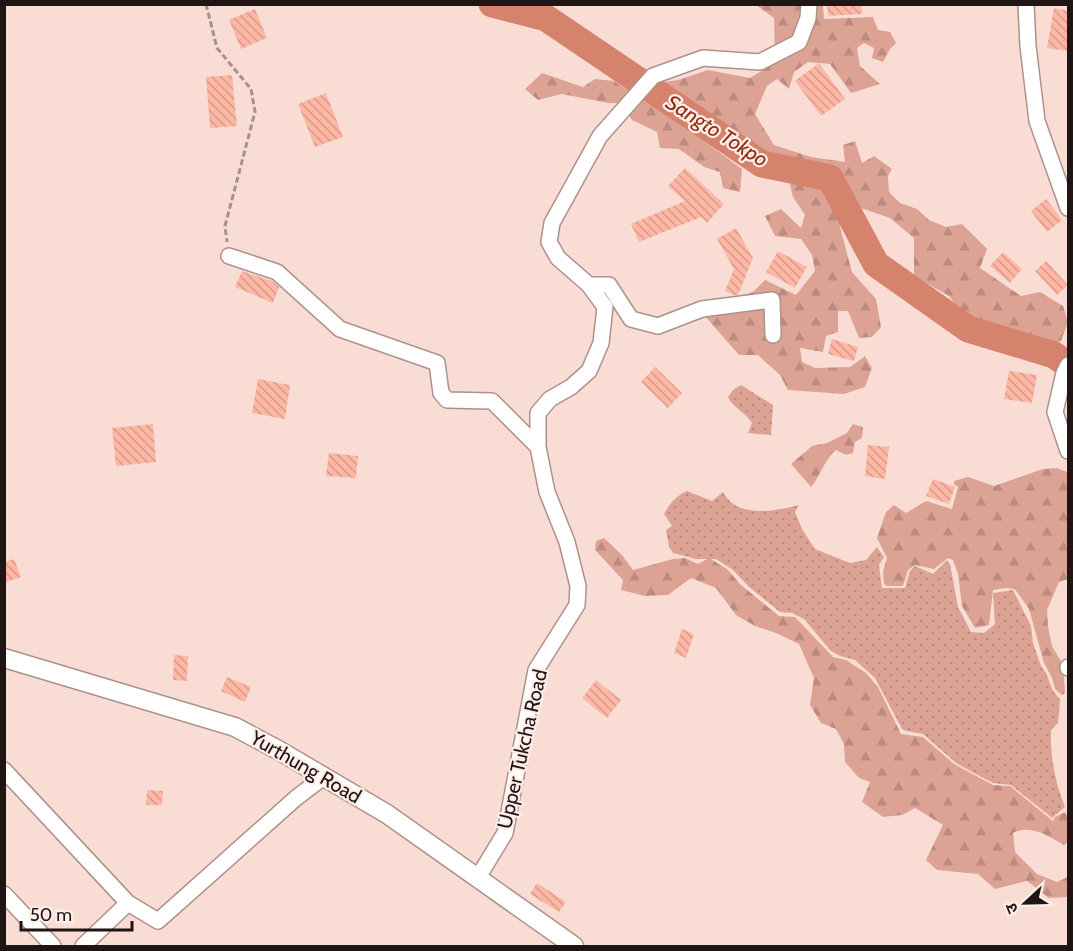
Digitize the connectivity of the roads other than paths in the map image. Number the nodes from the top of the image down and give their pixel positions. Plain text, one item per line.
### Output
1 (809, 4) edge
2 (1026, 4) edge
3 (1068, 208) edge
4 (229, 256) road end
5 (589, 285) junction
6 (773, 334) dead end
7 (1066, 369) edge
8 (538, 447) junction
9 (1068, 451) edge
10 (4, 658) edge
11 (4, 770) edge
12 (325, 776) junction
13 (477, 879) junction
14 (4, 894) edge
15 (128, 903) junction
16 (53, 946) edge
17 (83, 946) edge
18 (574, 946) edge

1 - 5 street, Upper Tukcha Road
2 - 3 street
4 - 8 street
5 - 6 street
5 - 8 street, Upper Tukcha Road
7 - 9 street
8 - 13 street, Upper Tukcha Road
10 - 12 main road, Yurthung Road
11 - 15 street
12 - 13 main road, Yurthung Road
12 - 15 street
13 - 18 main road, Yurthung Road
14 - 16 street
15 - 17 street

